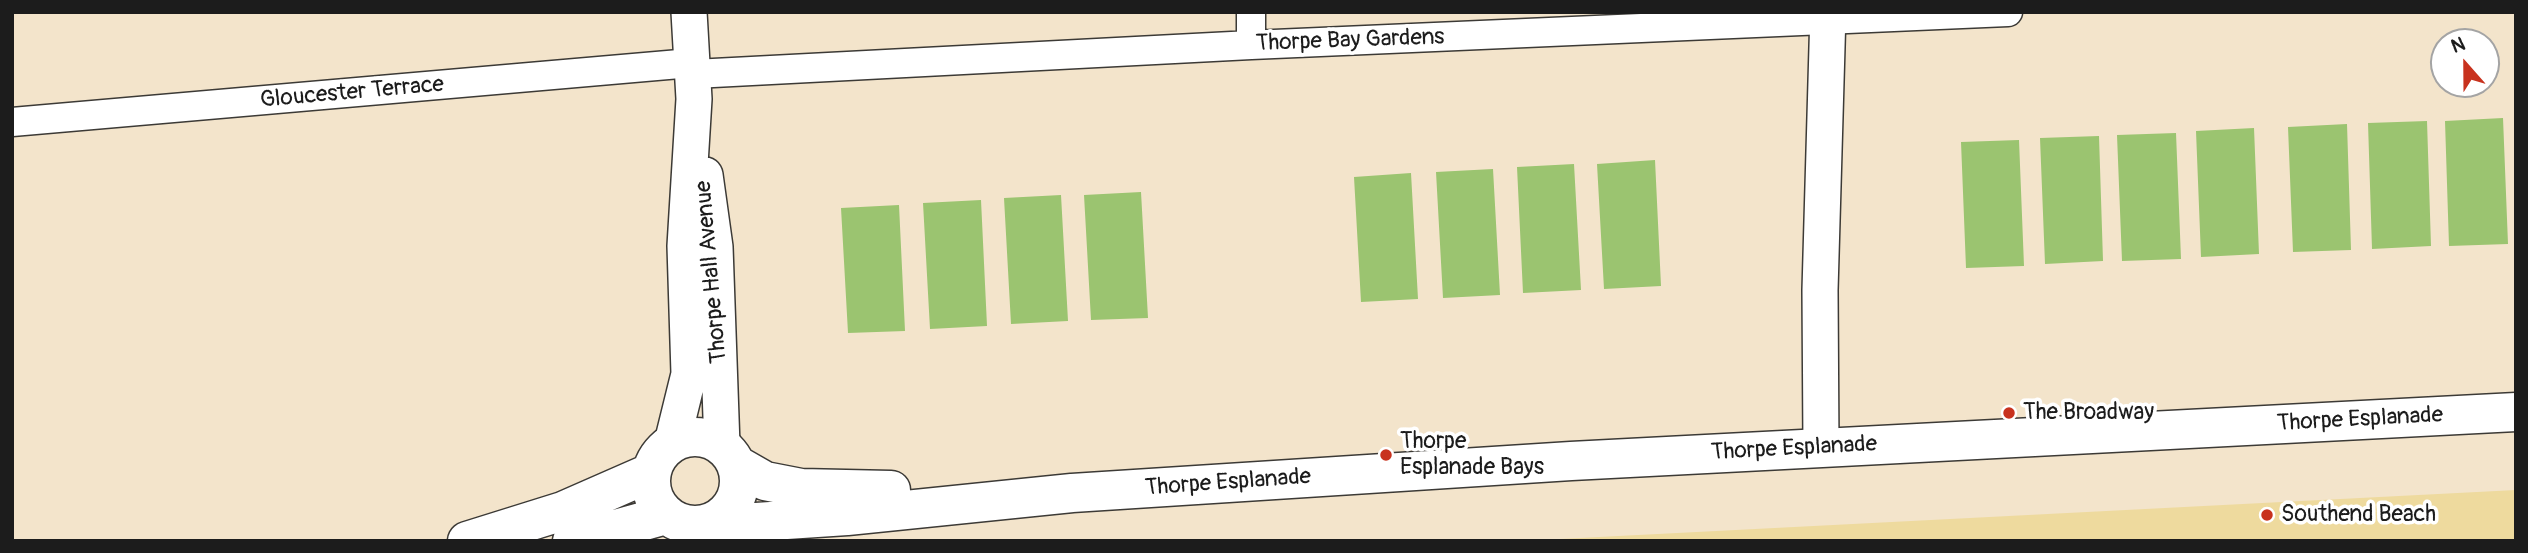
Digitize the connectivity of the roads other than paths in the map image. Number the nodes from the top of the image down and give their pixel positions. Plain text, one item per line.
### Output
1 (689, 12) edge
2 (1251, 12) edge
3 (2008, 12) edge
4 (1828, 17) edge
5 (1251, 45) junction
6 (693, 79) junction
7 (12, 122) edge
8 (2516, 412) edge
9 (1821, 448) junction
10 (662, 458) junction
11 (1072, 492) junction
12 (738, 498) edge
13 (666, 516) junction
14 (467, 541) edge
15 (572, 541) edge

1 - 6 street, Thorpe Hall Avenue
2 - 5 street
3 - 4 street, Thorpe Bay Gardens
4 - 5 street, Thorpe Bay Gardens
4 - 9 street
5 - 6 street, Thorpe Bay Gardens
6 - 7 street, Gloucester Terrace
6 - 10 street, Thorpe Hall Avenue
6 - 12 street, Thorpe Hall Avenue
8 - 9 main road, Thorpe Esplanade
9 - 11 main road, Thorpe Esplanade
10 - 12 main road, Thorpe Esplanade
10 - 13 main road
10 - 14 main road, Thorpe Esplanade
11 - 12 main road, Thorpe Esplanade
11 - 12 main road, Thorpe Esplanade
12 - 13 main road, Thorpe Esplanade
13 - 15 main road

